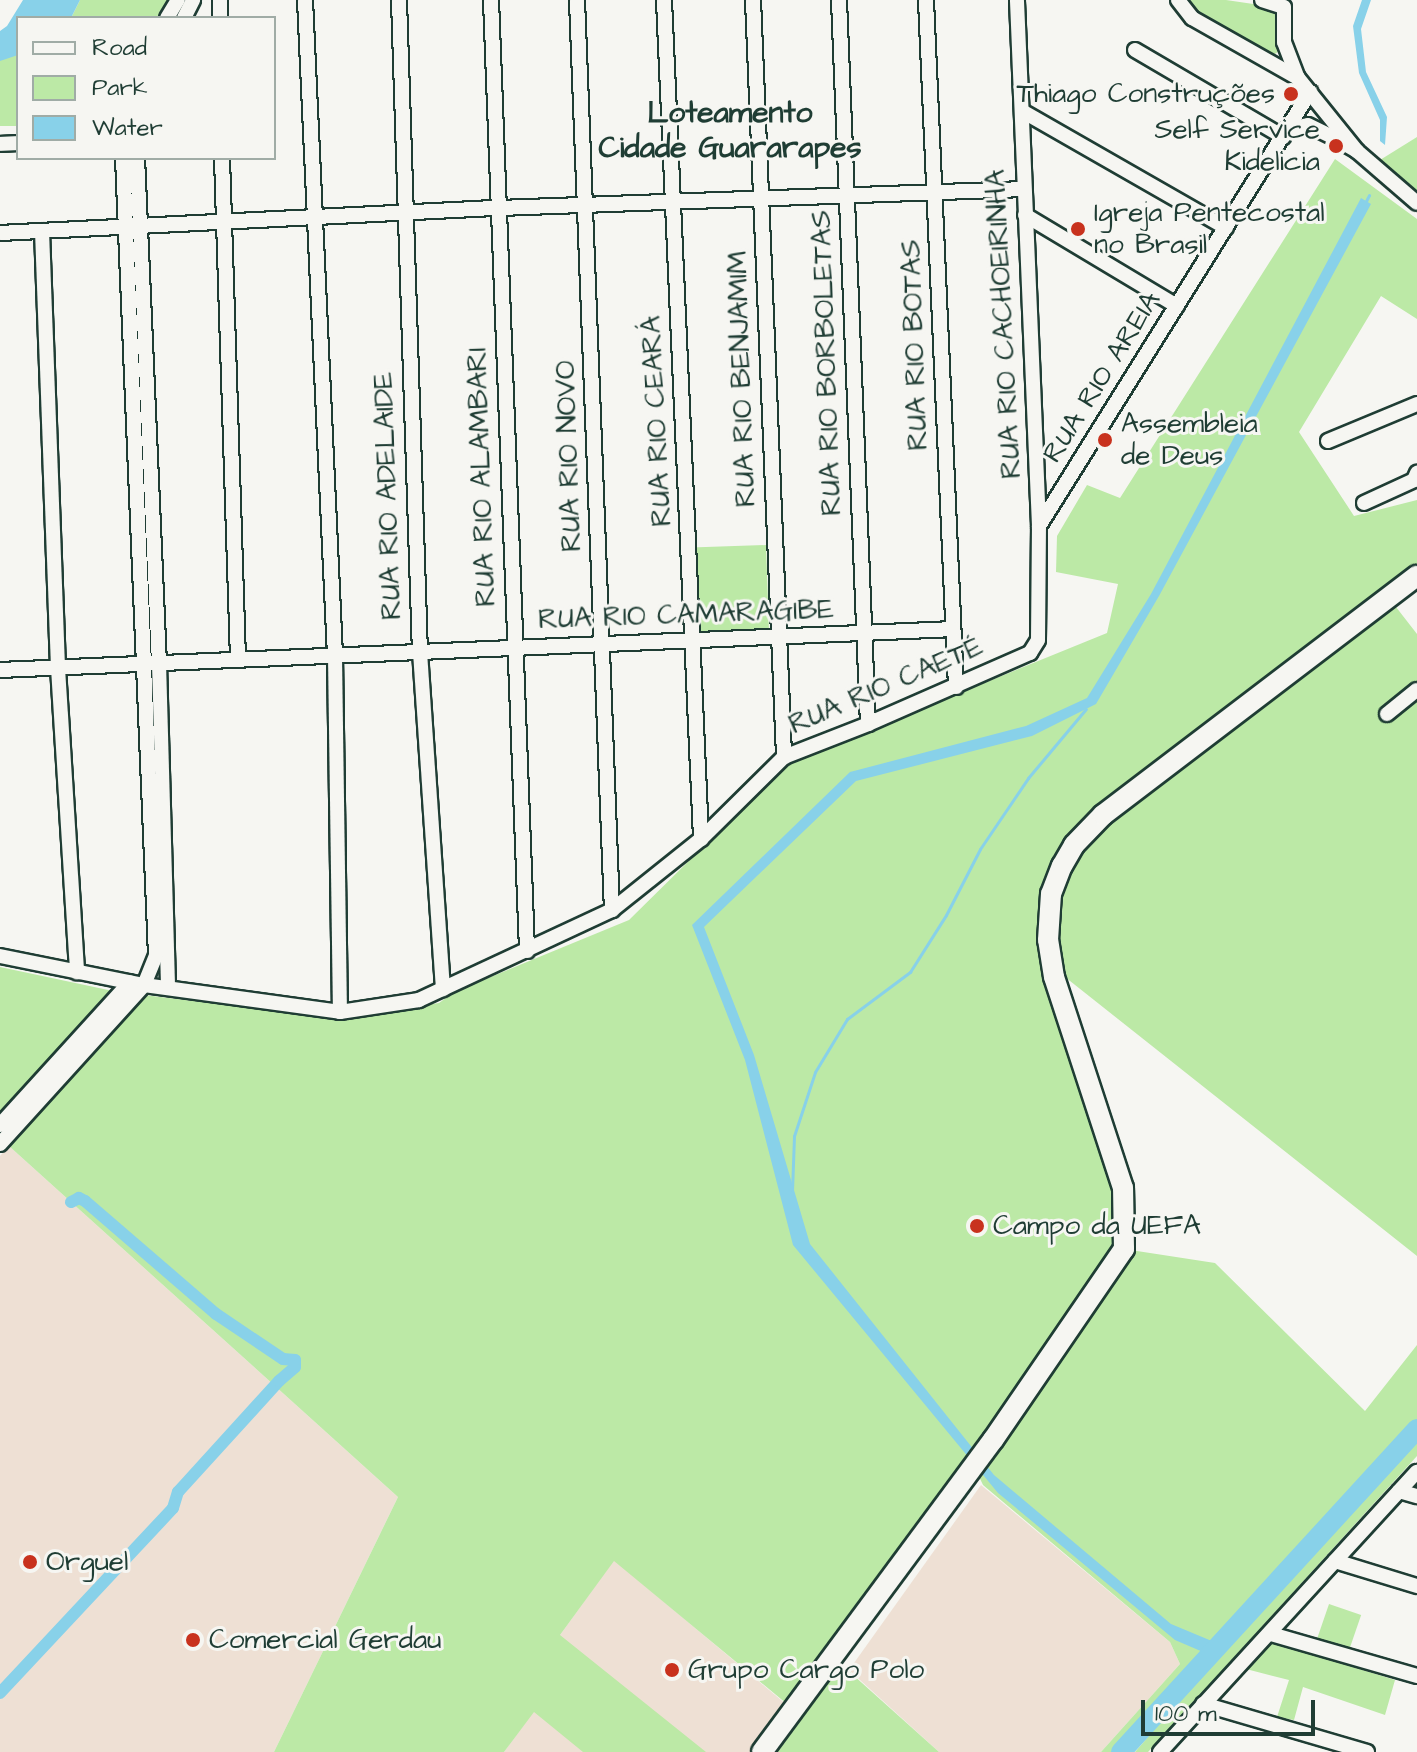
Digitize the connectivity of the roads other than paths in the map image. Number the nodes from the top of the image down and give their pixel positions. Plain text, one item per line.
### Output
1 (305, 0) edge
2 (399, 0) edge
3 (491, 0) edge
4 (577, 0) edge
5 (664, 0) edge
6 (753, 0) edge
7 (839, 0) edge
8 (926, 0) edge
9 (1017, 0) edge
10 (1178, 0) edge
11 (1262, 0) edge
12 (1135, 50) dead end
13 (1298, 78) junction
14 (1310, 92) junction
15 (1022, 111) junction
16 (1285, 133) junction
17 (1357, 151) junction
18 (123, 160) edge
19 (137, 160) edge
20 (222, 160) edge
21 (1024, 189) junction
22 (934, 192) junction
23 (846, 195) junction
24 (761, 198) junction
25 (673, 201) junction
26 (1417, 203) edge
27 (585, 205) junction
28 (499, 208) junction
29 (404, 214) junction
30 (1025, 215) junction
31 (314, 219) junction
32 (223, 223) junction
33 (134, 227) junction
34 (1226, 228) junction
35 (42, 231) junction
36 (0, 233) edge
37 (1177, 306) junction
38 (1417, 404) edge
39 (1328, 441) dead end
40 (1417, 473) edge
41 (1364, 503) dead end
42 (1039, 526) junction
43 (1417, 576) edge
44 (953, 629) junction
45 (864, 633) junction
46 (779, 637) junction
47 (692, 640) junction
48 (602, 644) junction
49 (1036, 645) joint
50 (514, 648) junction
51 (420, 652) junction
52 (335, 656) junction
53 (238, 660) junction
54 (152, 663) junction
55 (58, 668) junction
56 (0, 670) edge
57 (956, 687) junction
58 (1417, 690) edge
59 (1387, 714) dead end
60 (868, 724) junction
61 (784, 757) junction
62 (701, 839) junction
63 (612, 910) junction
64 (527, 951) junction
65 (0, 956) edge
66 (77, 972) junction
67 (137, 984) junction
68 (168, 987) junction
69 (443, 989) junction
70 (340, 1012) junction
71 (0, 1125) edge
72 (0, 1144) edge
73 (1417, 1472) edge
74 (1399, 1491) junction
75 (1417, 1496) edge
76 (1335, 1561) junction
77 (1417, 1586) edge
78 (1271, 1634) junction
79 (1417, 1676) edge
80 (1203, 1704) junction
81 (762, 1752) edge
82 (1160, 1752) edge
83 (1367, 1752) edge

1 - 31 street
2 - 29 street, RUA RIO ADELAIDE
3 - 28 street, RUA RIO ALAMBARI
4 - 27 street, RUA RIO NOVO
5 - 25 street, RUA RIO CEARÁ
6 - 24 street, RUA RIO BENJAMIM
7 - 23 street, RUA RIO BORBOLETAS
8 - 22 street, RUA RIO BOTAS
9 - 15 street, RUA RIO CACHOEIRINHA
10 - 13 street
11 - 13 street
12 - 16 street
13 - 14 street
14 - 16 street, RUA RIO AREIA
14 - 17 street
15 - 21 street, RUA RIO CACHOEIRINHA
15 - 34 street
16 - 17 street
16 - 34 street, RUA RIO AREIA
17 - 26 street
18 - 33 street
19 - 33 street
20 - 32 street
21 - 22 street
21 - 30 street, RUA RIO CACHOEIRINHA
22 - 23 street
22 - 44 street, RUA RIO BOTAS
23 - 24 street
23 - 45 street, RUA RIO BORBOLETAS
24 - 25 street
24 - 46 street, RUA RIO BENJAMIM
25 - 27 street
25 - 47 street, RUA RIO CEARÁ
27 - 28 street
27 - 48 street, RUA RIO NOVO
28 - 29 street
28 - 50 street, RUA RIO ALAMBARI
29 - 31 street
29 - 51 street, RUA RIO ADELAIDE
30 - 37 street
30 - 42 street, RUA RIO CACHOEIRINHA
31 - 32 street
31 - 52 street
32 - 33 street
32 - 53 street
33 - 35 street
33 - 54 street
34 - 37 street, RUA RIO AREIA
35 - 36 street
35 - 55 street
37 - 42 street, RUA RIO AREIA
38 - 39 street
40 - 41 street
42 - 49 street, RUA RIO CACHOEIRINHA
43 - 81 main road
44 - 45 street, RUA RIO CAMARAGIBE
44 - 57 street, RUA RIO BOTAS
45 - 46 street, RUA RIO CAMARAGIBE
45 - 60 street, RUA RIO BORBOLETAS
46 - 47 street, RUA RIO CAMARAGIBE
46 - 61 street, RUA RIO BENJAMIM
47 - 48 street, RUA RIO CAMARAGIBE
47 - 62 street, RUA RIO CEARÁ
48 - 50 street, RUA RIO CAMARAGIBE
48 - 63 street, RUA RIO NOVO
49 - 57 street, RUA RIO CAETÉ
50 - 51 street, RUA RIO CAMARAGIBE
50 - 64 street, RUA RIO ALAMBARI
51 - 52 street, RUA RIO CAMARAGIBE
51 - 69 street, RUA RIO ADELAIDE
52 - 53 street, RUA RIO CAMARAGIBE
52 - 70 street
53 - 54 street, RUA RIO CAMARAGIBE
54 - 55 street, RUA RIO CAMARAGIBE
54 - 67 street
54 - 68 street
55 - 56 street, RUA RIO CAMARAGIBE
55 - 66 street
57 - 60 street, RUA RIO CAETÉ
58 - 59 street
60 - 61 street, RUA RIO CAETÉ
61 - 62 street, RUA RIO CAETÉ
62 - 63 street, RUA RIO CAETÉ
63 - 64 street, RUA RIO CAETÉ
64 - 69 street, RUA RIO CAETÉ
65 - 66 street, RUA RIO CAETÉ
66 - 67 street, RUA RIO CAETÉ
67 - 68 street, RUA RIO CAETÉ
67 - 71 street
67 - 72 street
68 - 70 street, RUA RIO CAETÉ
69 - 70 street, RUA RIO CAETÉ
73 - 74 street
74 - 75 street
74 - 76 street
76 - 77 street
76 - 78 street
78 - 79 street
78 - 80 street
80 - 82 street
80 - 83 street

